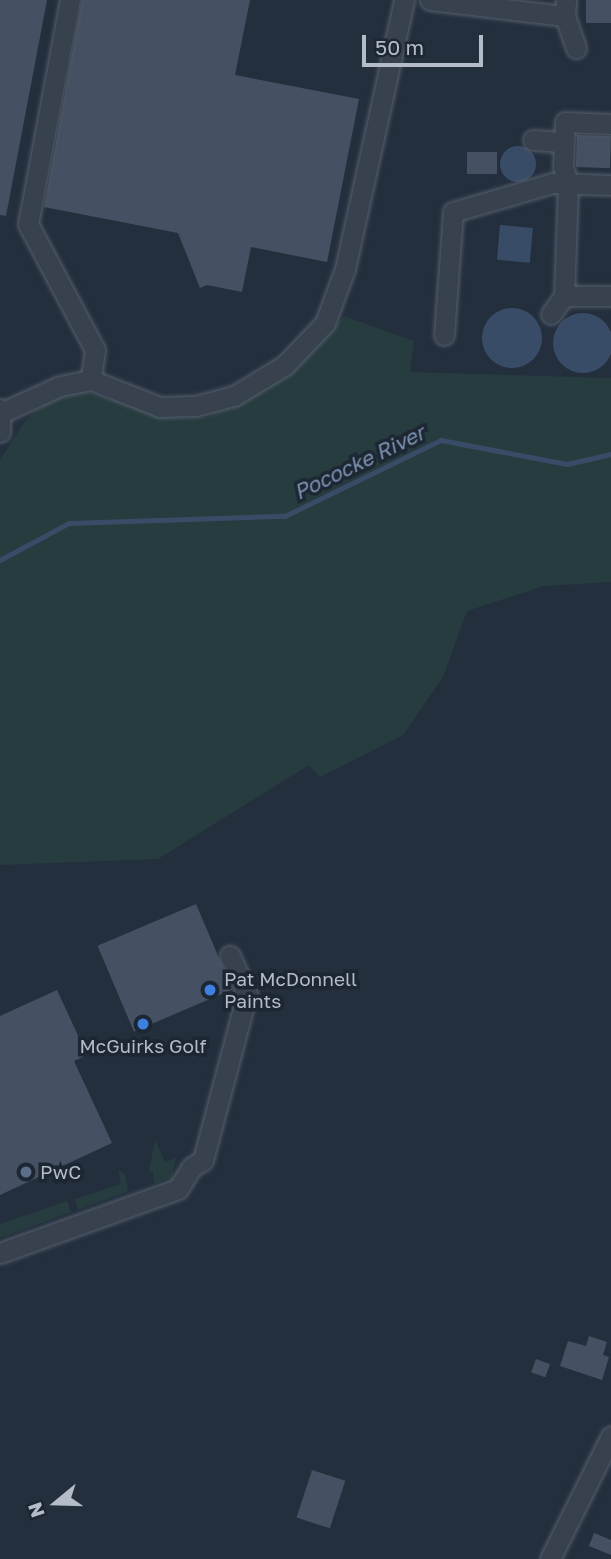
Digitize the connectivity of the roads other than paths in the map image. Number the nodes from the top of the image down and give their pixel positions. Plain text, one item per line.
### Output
1 (71, 0) edge
2 (404, 0) edge
3 (430, 0) edge
4 (472, 4) edge
5 (566, 8) edge
6 (576, 48) dead end
7 (611, 124) edge
8 (533, 140) dead end
9 (564, 142) junction
10 (568, 184) junction
11 (611, 186) edge
12 (564, 296) junction
13 (611, 296) edge
14 (551, 314) dead end
15 (444, 335) dead end
16 (91, 380) junction
17 (1, 418) edge
18 (230, 956) dead end
19 (0, 1252) edge
20 (611, 1436) edge
21 (550, 1559) edge

1 - 16 street
2 - 16 street
3 - 4 street
4 - 5 street
5 - 6 street
7 - 9 street
8 - 9 street
9 - 10 street
10 - 11 street
10 - 12 street
10 - 15 street
12 - 13 street
12 - 14 street
16 - 17 street
18 - 19 street
20 - 21 street

